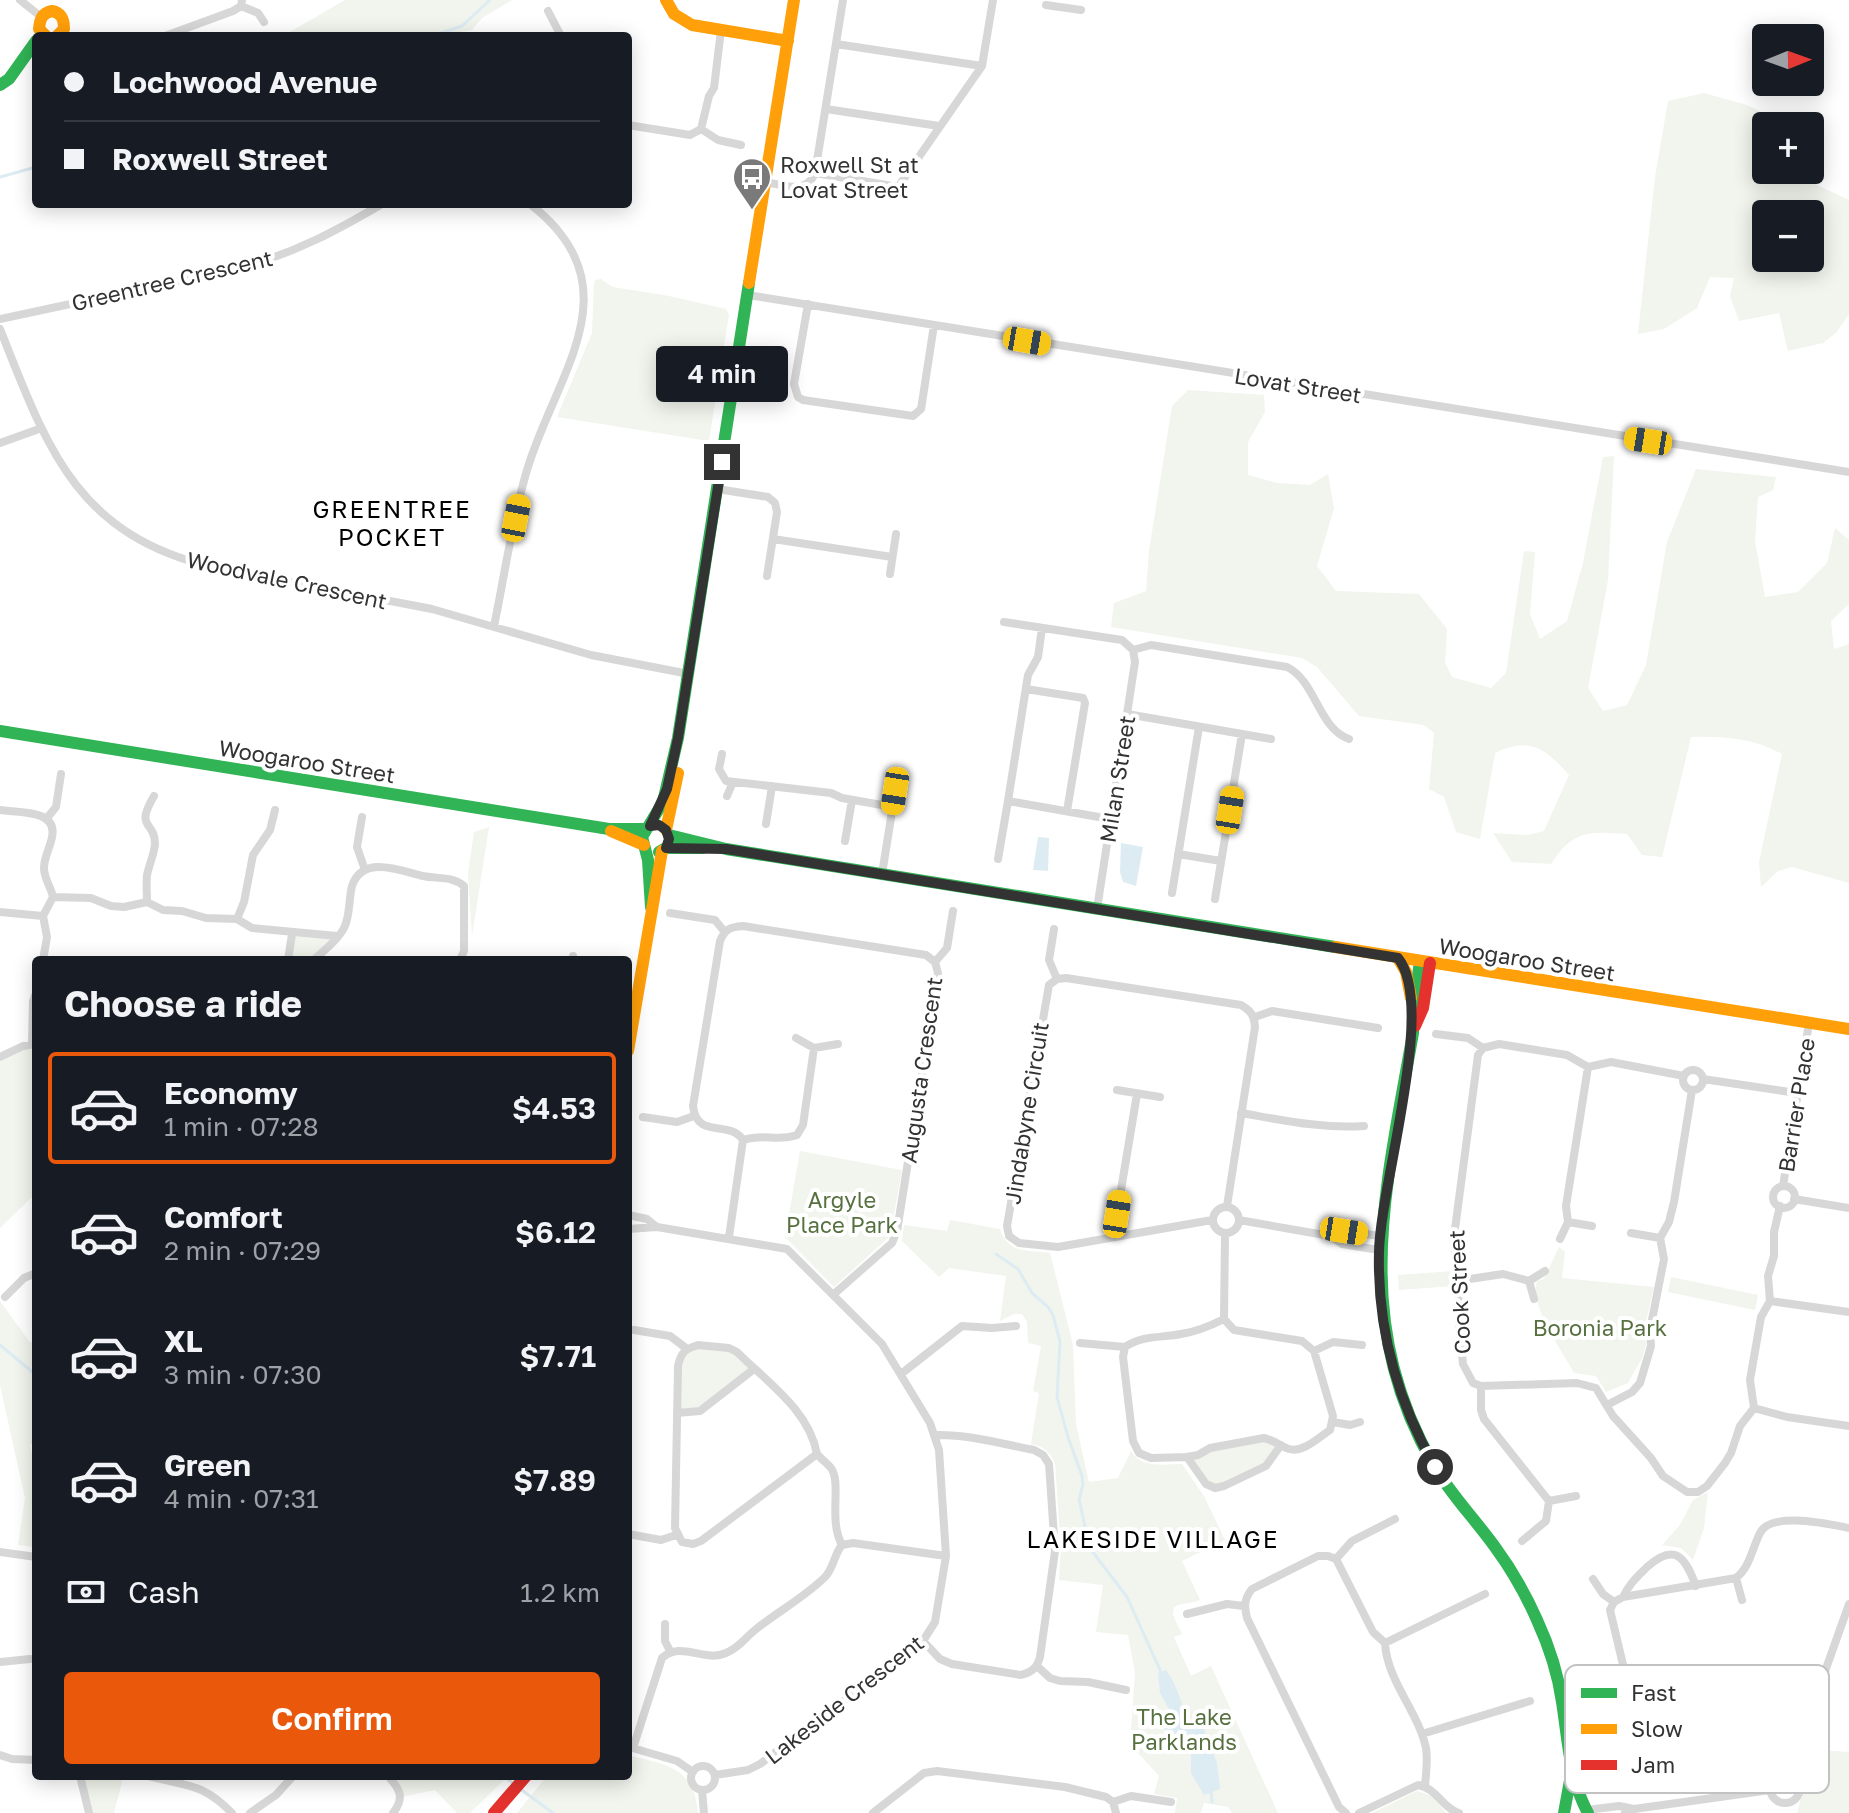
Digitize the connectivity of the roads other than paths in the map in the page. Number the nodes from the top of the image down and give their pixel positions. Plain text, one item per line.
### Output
1 (20, 0) edge
2 (69, 0) edge
3 (666, 0) edge
4 (794, 0) edge
5 (843, 0) edge
6 (990, 0) edge
7 (241, 3) edge
8 (1064, 4) edge
9 (1046, 5) dead end
10 (1081, 10) dead end
11 (548, 11) dead end
12 (60, 12) junction
13 (40, 16) junction
14 (264, 22) dead end
15 (721, 30) junction
16 (40, 32) edge
17 (63, 32) edge
18 (176, 32) edge
19 (559, 32) edge
20 (788, 41) junction
21 (836, 44) junction
22 (32, 49) edge
23 (982, 66) junction
24 (0, 85) edge
25 (826, 109) junction
26 (632, 126) edge
27 (939, 126) junction
28 (701, 129) junction
29 (741, 145) dead end
30 (815, 173) junction
31 (765, 182) junction
32 (375, 208) edge
33 (535, 208) edge
34 (748, 295) junction
35 (808, 304) junction
36 (0, 319) edge
37 (934, 325) junction
38 (0, 329) edge
39 (39, 429) junction
40 (0, 443) edge
41 (1849, 472) edge
42 (717, 489) junction
43 (896, 534) dead end
44 (773, 539) junction
45 (892, 557) junction
46 (890, 574) dead end
47 (767, 576) dead end
48 (1004, 622) dead end
49 (494, 626) junction
50 (1042, 628) junction
51 (1133, 650) junction
52 (689, 674) junction
53 (1026, 689) junction
54 (1127, 714) junction
55 (1199, 727) junction
56 (0, 731) edge
57 (1242, 734) junction
58 (678, 738) junction
59 (1271, 739) dead end
60 (1349, 739) dead end
61 (722, 754) dead end
62 (61, 774) dead end
63 (898, 774) dead end
64 (733, 782) junction
65 (772, 786) junction
66 (154, 796) dead end
67 (727, 796) dead end
68 (852, 800) junction
69 (1008, 801) junction
70 (893, 807) junction
71 (0, 810) edge
72 (275, 810) dead end
73 (1067, 811) junction
74 (362, 817) dead end
75 (47, 818) junction
76 (1110, 819) junction
77 (766, 824) dead end
78 (648, 828) junction
79 (609, 829) junction
80 (666, 841) junction
81 (845, 841) dead end
82 (645, 847) junction
83 (1178, 854) junction
84 (998, 859) dead end
85 (1221, 861) junction
86 (365, 870) junction
87 (882, 874) junction
88 (1172, 893) dead end
89 (53, 897) junction
90 (1215, 899) dead end
91 (147, 902) junction
92 (651, 907) junction
93 (1097, 909) junction
94 (953, 911) dead end
95 (0, 912) edge
96 (670, 913) dead end
97 (43, 916) junction
98 (237, 919) junction
99 (1054, 929) dead end
100 (724, 931) junction
101 (292, 934) junction
102 (337, 936) junction
103 (44, 956) edge
104 (289, 956) edge
105 (318, 956) edge
106 (462, 956) edge
107 (1398, 958) junction
108 (935, 962) junction
109 (1425, 963) junction
110 (1460, 968) junction
111 (1057, 979) junction
112 (1426, 985) junction
113 (1413, 1009) junction
114 (1255, 1017) junction
115 (1809, 1023) junction
116 (632, 1026) edge
117 (1378, 1028) dead end
118 (1849, 1029) edge
119 (1413, 1033) junction
120 (1436, 1034) dead end
121 (796, 1038) dead end
122 (838, 1044) dead end
123 (32, 1045) edge
124 (814, 1048) junction
125 (1483, 1048) junction
126 (0, 1057) edge
127 (1588, 1067) junction
128 (1684, 1076) junction
129 (1703, 1079) junction
130 (1117, 1090) dead end
131 (1692, 1090) junction
132 (1797, 1093) junction
133 (1137, 1094) junction
134 (1160, 1097) dead end
135 (1241, 1113) junction
136 (694, 1116) junction
137 (643, 1117) dead end
138 (1364, 1126) dead end
139 (743, 1140) junction
140 (1783, 1186) junction
141 (1794, 1199) junction
142 (1227, 1206) junction
143 (1780, 1206) junction
144 (1849, 1208) edge
145 (632, 1216) edge
146 (1212, 1220) junction
147 (1239, 1220) junction
148 (1568, 1222) junction
149 (1592, 1226) dead end
150 (657, 1227) junction
151 (632, 1229) edge
152 (1631, 1233) dead end
153 (1225, 1234) junction
154 (1118, 1236) junction
155 (729, 1237) junction
156 (1660, 1238) junction
157 (1560, 1239) dead end
158 (1380, 1243) junction
159 (1545, 1271) dead end
160 (32, 1275) edge
161 (1463, 1280) junction
162 (1529, 1281) junction
163 (834, 1294) junction
164 (5, 1297) dead end
165 (1534, 1299) dead end
166 (1770, 1301) junction
167 (1849, 1312) edge
168 (1224, 1319) junction
169 (1016, 1326) dead end
170 (634, 1330) dead end
171 (1080, 1343) dead end
172 (1362, 1345) dead end
173 (1125, 1347) junction
174 (686, 1348) junction
175 (1314, 1351) junction
176 (754, 1369) junction
177 (901, 1374) junction
178 (1481, 1386) junction
179 (1607, 1405) junction
180 (1754, 1408) junction
181 (677, 1413) junction
182 (1333, 1422) junction
183 (1360, 1422) dead end
184 (1849, 1426) edge
185 (935, 1435) junction
186 (1281, 1445) junction
187 (817, 1454) junction
188 (1187, 1457) junction
189 (1576, 1496) dead end
190 (1549, 1501) junction
191 (1395, 1519) dead end
192 (1849, 1528) edge
193 (632, 1535) edge
194 (676, 1535) junction
195 (1522, 1541) dead end
196 (842, 1545) junction
197 (0, 1552) edge
198 (32, 1556) edge
199 (946, 1556) junction
200 (1336, 1559) junction
201 (1736, 1578) junction
202 (1593, 1579) dead end
203 (1696, 1586) junction
204 (1485, 1594) dead end
205 (1623, 1597) junction
206 (1742, 1600) dead end
207 (1614, 1602) junction
208 (1849, 1604) edge
209 (1244, 1606) junction
210 (1187, 1614) dead end
211 (665, 1624) dead end
212 (923, 1641) junction
213 (1385, 1643) junction
214 (670, 1651) junction
215 (30, 1659) dead end
216 (0, 1662) edge
217 (1622, 1665) edge
218 (1827, 1665) edge
219 (1037, 1666) junction
220 (1126, 1690) dead end
221 (1530, 1701) dead end
222 (1565, 1727) edge
223 (1422, 1734) junction
224 (632, 1745) edge
225 (632, 1748) edge
226 (0, 1755) edge
227 (32, 1760) edge
228 (693, 1772) junction
229 (715, 1775) junction
230 (81, 1780) edge
231 (165, 1780) edge
232 (289, 1780) edge
233 (392, 1780) edge
234 (523, 1780) edge
235 (1425, 1786) junction
236 (702, 1790) junction
237 (1748, 1793) edge
238 (1772, 1793) edge
239 (1798, 1793) edge
240 (1113, 1802) junction
241 (1171, 1802) dead end
242 (1680, 1802) junction
243 (1787, 1803) junction
244 (1587, 1810) edge
245 (1630, 1811) edge
246 (1454, 1812) edge
247 (1563, 1812) edge
248 (89, 1813) edge
249 (232, 1813) edge
250 (250, 1813) edge
251 (393, 1813) edge
252 (494, 1813) edge
253 (704, 1813) edge
254 (873, 1813) edge
255 (1116, 1813) edge
256 (1346, 1813) edge
257 (1359, 1813) edge
258 (1682, 1813) edge
259 (1790, 1813) edge

1 - 13 street
2 - 12 street
3 - 15 street
4 - 20 street
5 - 21 street
6 - 23 street
7 - 14 street
7 - 18 street
8 - 9 street
8 - 10 street
11 - 19 street
12 - 13 street
12 - 17 street
13 - 16 street
15 - 20 street
15 - 28 street
20 - 31 street
21 - 23 street
21 - 25 street
22 - 24 street
23 - 27 street
25 - 27 street
25 - 30 street
26 - 28 street
27 - 30 street
28 - 29 street
30 - 31 street
31 - 34 street
32 - 36 street, Greentree Crescent
33 - 49 street
34 - 35 street, Lovat Street
34 - 42 street
35 - 37 street, Lovat Street
35 - 37 street
37 - 41 street, Lovat Street
38 - 39 street, Woodvale Crescent
39 - 40 street
39 - 49 street, Woodvale Crescent
42 - 44 street
42 - 52 street
43 - 45 street
44 - 45 street
44 - 47 street
45 - 46 street
48 - 50 street
49 - 52 street, Woodvale Crescent
50 - 51 street
50 - 53 street
51 - 54 street, Milan Street
51 - 60 street
52 - 58 street
53 - 69 street
53 - 73 street
54 - 55 street
54 - 76 street, Milan Street
55 - 57 street
55 - 83 street
56 - 79 street, Woogaroo Street
57 - 59 street
57 - 85 street
58 - 78 street
58 - 80 street
61 - 64 street
62 - 75 street
63 - 70 street
64 - 65 street
64 - 67 street
65 - 68 street
65 - 77 street
66 - 91 street
68 - 70 street
68 - 81 street
69 - 73 street
69 - 84 street
70 - 87 street
71 - 75 street
72 - 98 street
73 - 76 street
74 - 86 street
75 - 89 street
76 - 93 street, Milan Street
78 - 79 street, Woogaroo Street
78 - 80 street, Woogaroo Street
78 - 82 street
79 - 82 street, Woogaroo Street
80 - 82 street, Woogaroo Street
80 - 87 street, Woogaroo Street
80 - 92 street
82 - 92 street
83 - 85 street
83 - 88 street
85 - 90 street
86 - 102 street
86 - 106 street
87 - 93 street, Woogaroo Street
89 - 91 street
89 - 97 street
91 - 98 street
92 - 116 street
93 - 107 street, Woogaroo Street
94 - 108 street, Augusta Crescent
95 - 97 street
96 - 100 street, Augusta Crescent
97 - 103 street
98 - 101 street
99 - 111 street
100 - 108 street, Augusta Crescent
100 - 136 street
101 - 102 street
101 - 104 street
102 - 105 street
107 - 109 street, Woogaroo Street
107 - 113 street
108 - 163 street, Augusta Crescent
109 - 110 street, Woogaroo Street
109 - 112 street
109 - 113 street
110 - 112 street
110 - 115 street, Woogaroo Street
111 - 114 street
111 - 154 street, Jindabyne Circuit
112 - 119 street
113 - 119 street
114 - 117 street
114 - 135 street
115 - 118 street, Woogaroo Street
115 - 132 street, Barrier Place
119 - 158 street
120 - 125 street
121 - 124 street
122 - 124 street
123 - 126 street
124 - 139 street
125 - 127 street
125 - 161 street, Cook Street
127 - 128 street
127 - 148 street
128 - 129 street
128 - 131 street
129 - 131 street
129 - 132 street
130 - 133 street
131 - 156 street
132 - 140 street, Barrier Place
133 - 134 street
133 - 154 street
135 - 138 street
135 - 142 street
136 - 137 street
136 - 139 street
139 - 155 street
140 - 141 street
140 - 143 street
141 - 143 street
141 - 144 street
142 - 146 street
142 - 147 street
143 - 166 street
145 - 150 street, Lakeside Crescent
146 - 153 street
146 - 154 street, Jindabyne Circuit
147 - 153 street
147 - 158 street
148 - 149 street
148 - 157 street
150 - 151 street, Lakeside Crescent
150 - 155 street, Lakeside Crescent
152 - 156 street
153 - 168 street
155 - 163 street, Lakeside Crescent
156 - 179 street
158 - 222 street
159 - 162 street
160 - 164 street
161 - 162 street
161 - 178 street, Cook Street
162 - 165 street
163 - 177 street, Lakeside Crescent
166 - 167 street
166 - 180 street
168 - 173 street
168 - 175 street
169 - 177 street
170 - 174 street
171 - 173 street
172 - 175 street
173 - 188 street
174 - 176 street
174 - 181 street
175 - 182 street
176 - 181 street
176 - 187 street
177 - 185 street, Lakeside Crescent
178 - 179 street, Cook Street
178 - 190 street
179 - 180 street, Cook Street
180 - 184 street
181 - 194 street
182 - 183 street
182 - 186 street
185 - 199 street, Lakeside Crescent
185 - 219 street
186 - 188 street
186 - 188 street
187 - 194 street
187 - 196 street
189 - 190 street
190 - 195 street
191 - 200 street
192 - 201 street
193 - 194 street
196 - 199 street
196 - 214 street
197 - 198 street
199 - 212 street, Lakeside Crescent
200 - 209 street
200 - 213 street
201 - 203 street
201 - 206 street
202 - 207 street
203 - 205 street
203 - 205 street
204 - 213 street
205 - 207 street
207 - 217 street
208 - 218 street
209 - 210 street
209 - 256 street
211 - 214 street
212 - 219 street
212 - 229 street, Lakeside Crescent
213 - 223 street
214 - 224 street
215 - 216 street
219 - 220 street
221 - 223 street
223 - 235 street
225 - 228 street, Lakeside Crescent
226 - 227 street
228 - 229 street, Lakeside Crescent
228 - 236 street
229 - 236 street
230 - 248 street
231 - 249 street
232 - 250 street
233 - 251 street
234 - 252 street
235 - 246 street
235 - 257 street
236 - 253 street
237 - 242 street
238 - 243 street
239 - 243 street
240 - 241 street
240 - 254 street
240 - 255 street
242 - 245 street
242 - 258 street
243 - 259 street
244 - 245 street
244 - 247 street

